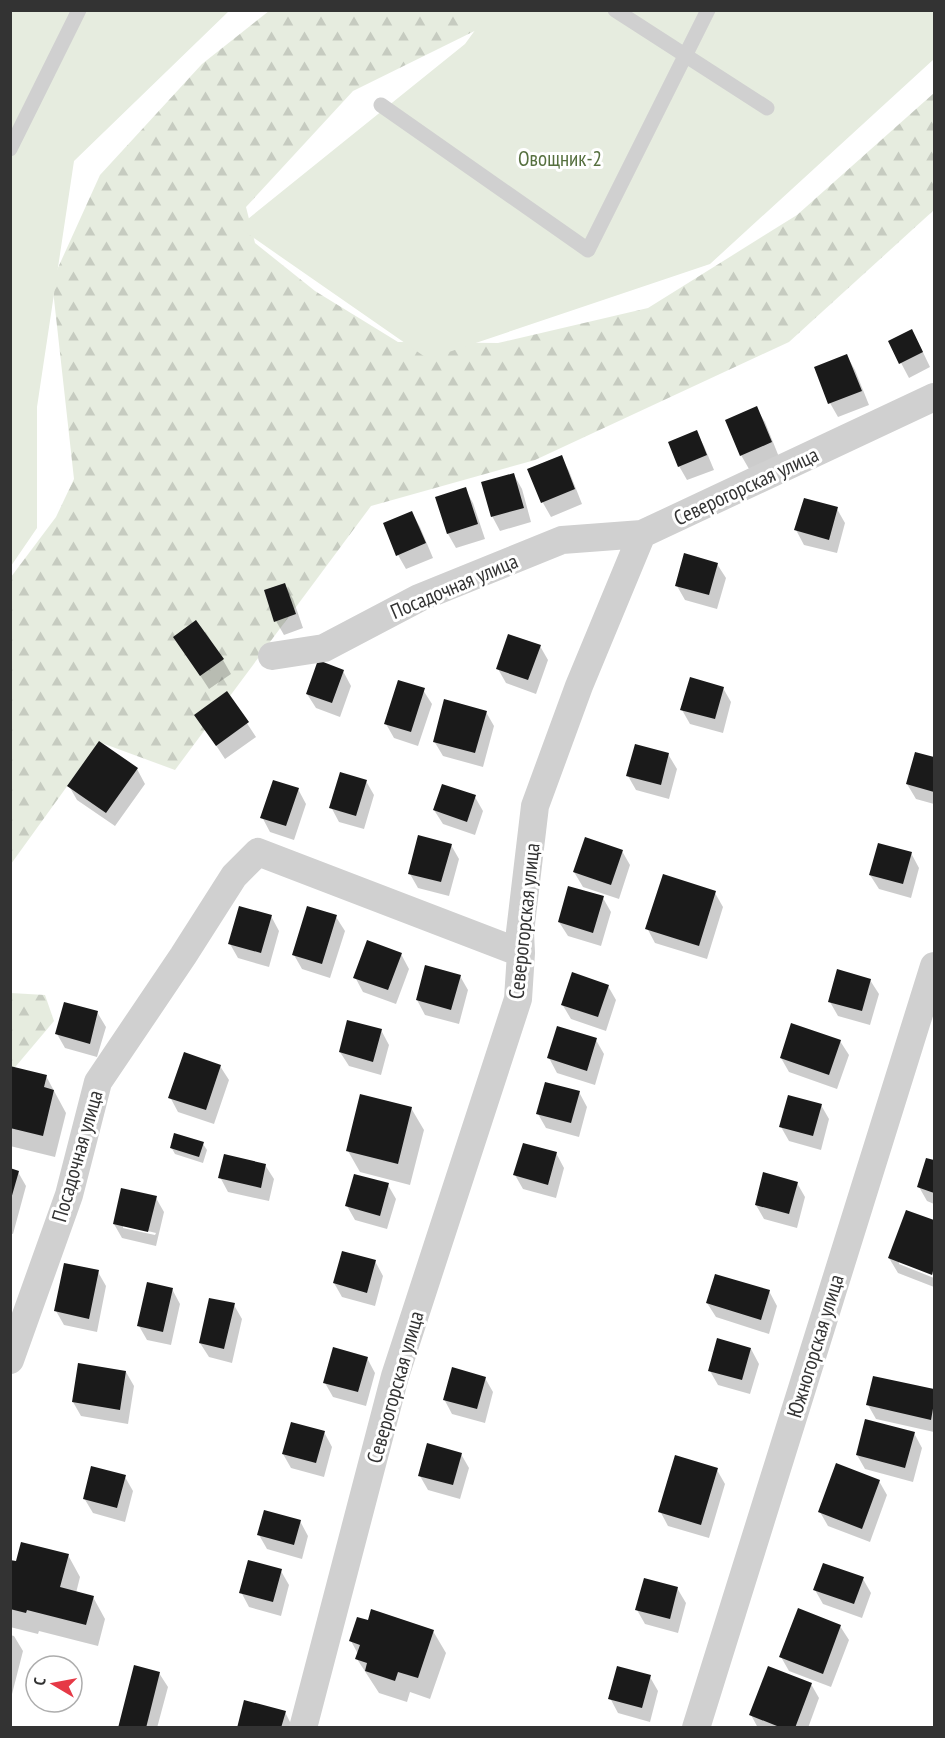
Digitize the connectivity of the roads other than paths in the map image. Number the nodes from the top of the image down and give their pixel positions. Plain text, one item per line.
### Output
1 (79, 10) edge
2 (615, 10) edge
3 (708, 10) edge
4 (686, 55) junction
5 (381, 105) dead end
6 (767, 108) dead end
7 (10, 149) edge
8 (934, 397) edge
9 (642, 534) junction
10 (272, 656) dead end
11 (521, 952) junction
12 (934, 966) edge
13 (10, 1360) edge
14 (303, 1728) edge
15 (696, 1728) edge

1 - 7 lane
2 - 4 lane
3 - 4 lane
4 - 5 lane
4 - 6 lane
8 - 9 street, Северогорская улица
9 - 10 street, Посадочная улица
9 - 11 street, Северогорская улица
11 - 13 street, Посадочная улица
11 - 14 street, Северогорская улица
12 - 15 street, Южногорская улица

